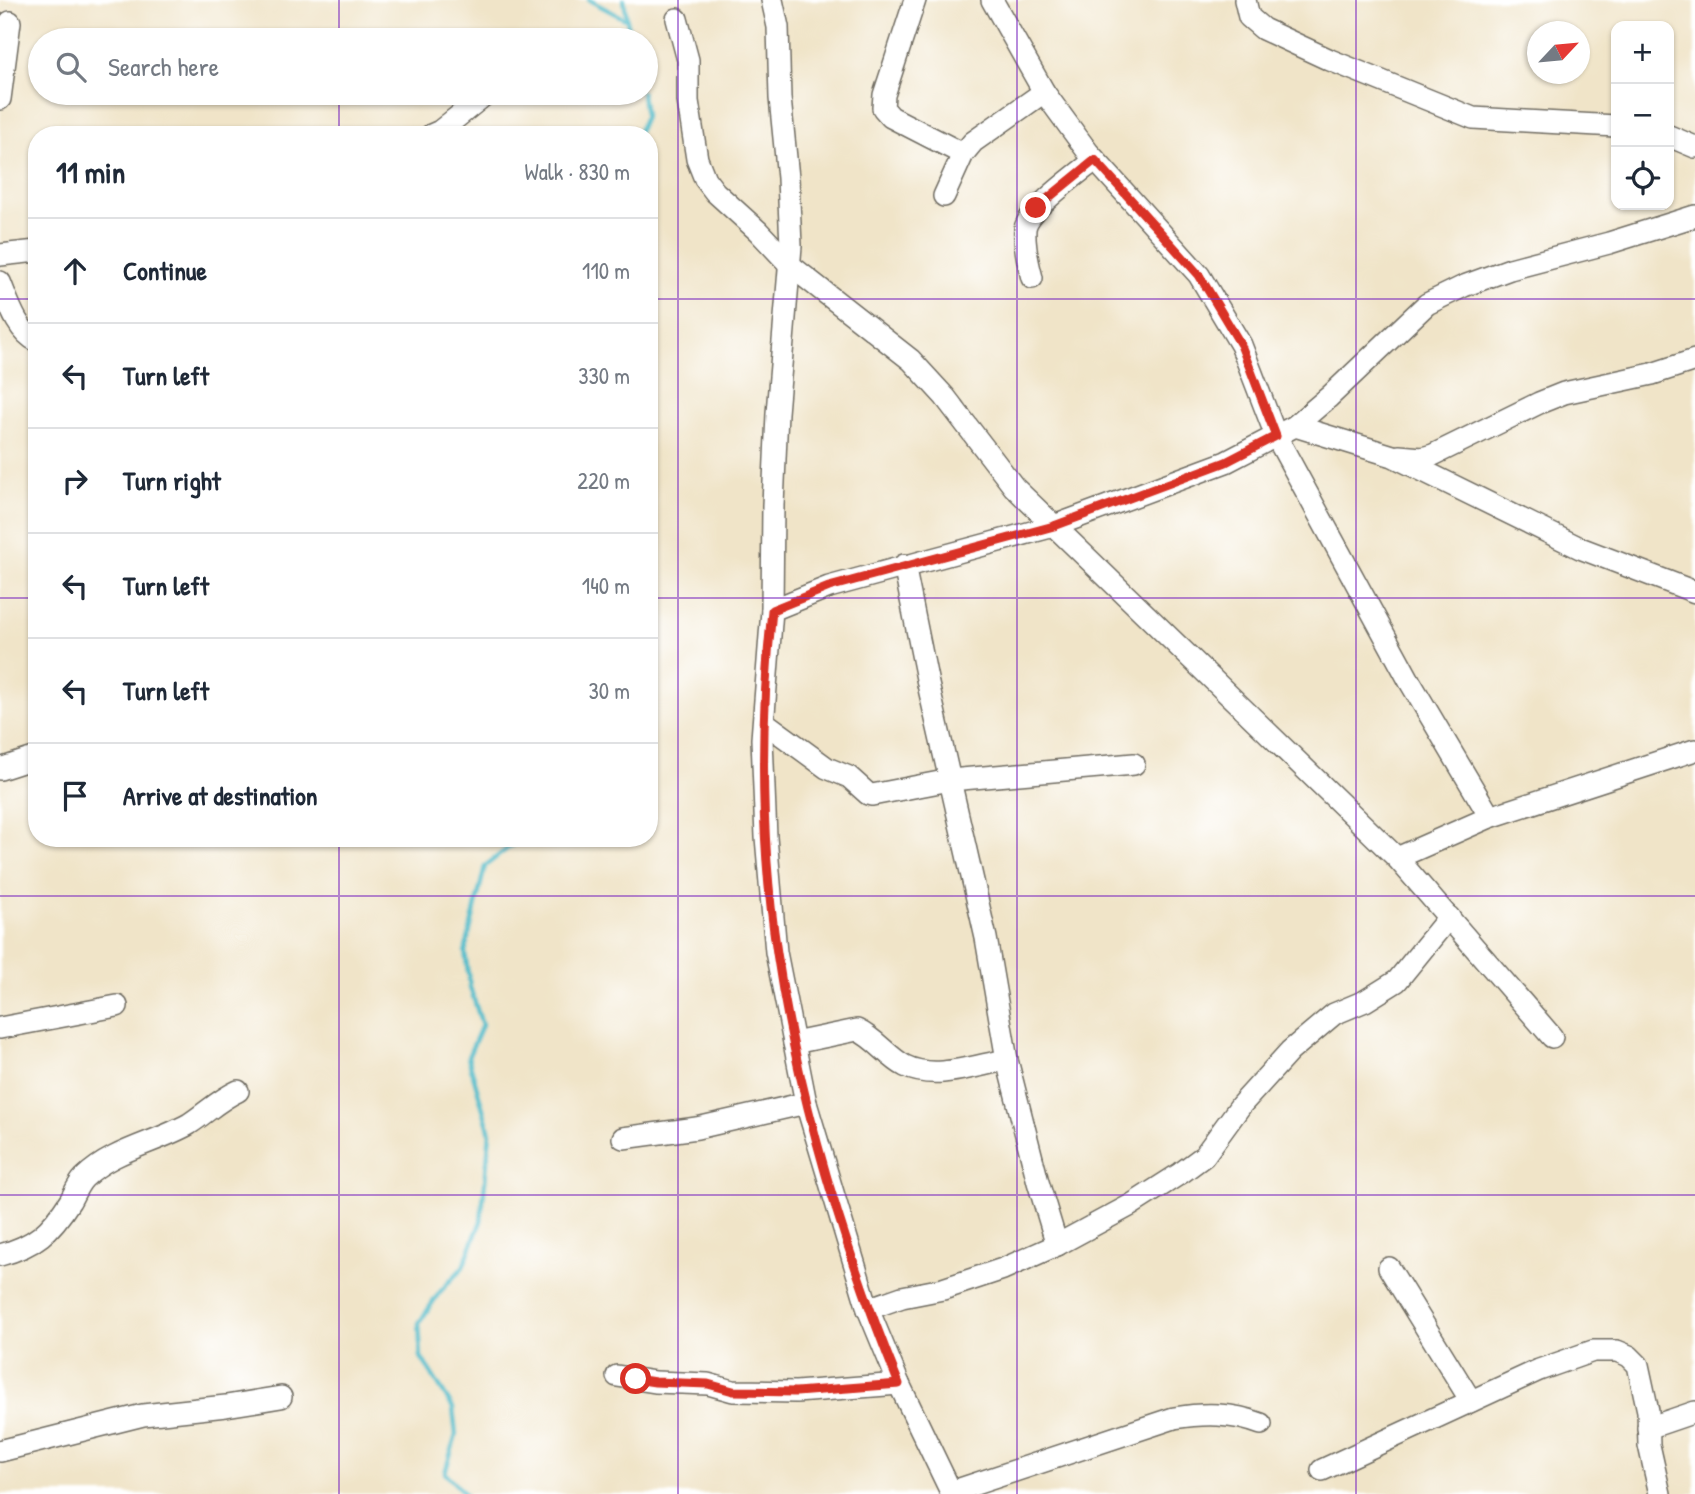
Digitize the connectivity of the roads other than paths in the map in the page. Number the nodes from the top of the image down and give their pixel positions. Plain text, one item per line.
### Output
1 (772, 0) edge
2 (915, 0) edge
3 (992, 0) edge
4 (1245, 0) edge
5 (677, 19) dead end
6 (10, 22) dead end
7 (1044, 92) junction
8 (0, 99) edge
9 (472, 105) edge
10 (446, 126) edge
11 (1611, 126) edge
12 (1674, 138) edge
13 (1695, 147) edge
14 (963, 154) junction
15 (1095, 160) junction
16 (944, 196) dead end
17 (1695, 216) edge
18 (28, 252) edge
19 (0, 255) edge
20 (791, 266) junction
21 (1032, 278) dead end
22 (0, 282) edge
23 (28, 334) edge
24 (1695, 360) edge
25 (1295, 426) junction
26 (1276, 436) junction
27 (1393, 456) junction
28 (1054, 526) junction
29 (904, 565) junction
30 (1695, 592) edge
31 (772, 610) junction
32 (764, 722) junction
33 (1695, 750) edge
34 (28, 760) edge
35 (1134, 764) dead end
36 (0, 769) edge
37 (950, 780) junction
38 (1490, 817) junction
39 (1398, 858) junction
40 (1449, 917) junction
41 (117, 1006) dead end
42 (0, 1028) edge
43 (1552, 1037) dead end
44 (794, 1043) junction
45 (1007, 1060) junction
46 (238, 1091) dead end
47 (806, 1103) junction
48 (623, 1138) dead end
49 (1057, 1245) junction
50 (0, 1255) edge
51 (1389, 1268) dead end
52 (868, 1309) junction
53 (617, 1376) dead end
54 (899, 1384) junction
55 (281, 1397) dead end
56 (1471, 1401) junction
57 (1695, 1412) edge
58 (1261, 1424) dead end
59 (1648, 1428) junction
60 (0, 1451) edge
61 (1322, 1470) dead end
62 (952, 1493) edge
63 (1660, 1494) edge

1 - 20 street
2 - 14 street
3 - 7 street
4 - 11 street
5 - 20 street
6 - 8 street
7 - 14 street
7 - 15 street
9 - 10 street
12 - 13 street
14 - 16 street
15 - 21 street
15 - 26 street
17 - 25 street
18 - 19 street
20 - 28 street
20 - 31 street
22 - 23 street
24 - 27 street
25 - 26 street
25 - 27 street
26 - 28 street
26 - 38 street
27 - 30 street
28 - 29 street
28 - 39 street
29 - 31 street
29 - 37 street
31 - 32 street
32 - 37 street
32 - 44 street
33 - 38 street
34 - 36 street
35 - 37 street
37 - 45 street
38 - 39 street
39 - 40 street
40 - 43 street
40 - 49 street
41 - 42 street
44 - 45 street
44 - 47 street
45 - 49 street
46 - 50 street
47 - 48 street
47 - 52 street
49 - 52 street
51 - 56 street
52 - 54 street
53 - 54 street
54 - 62 street
55 - 60 street
56 - 59 street
56 - 61 street
57 - 59 street
58 - 62 street
59 - 63 street

